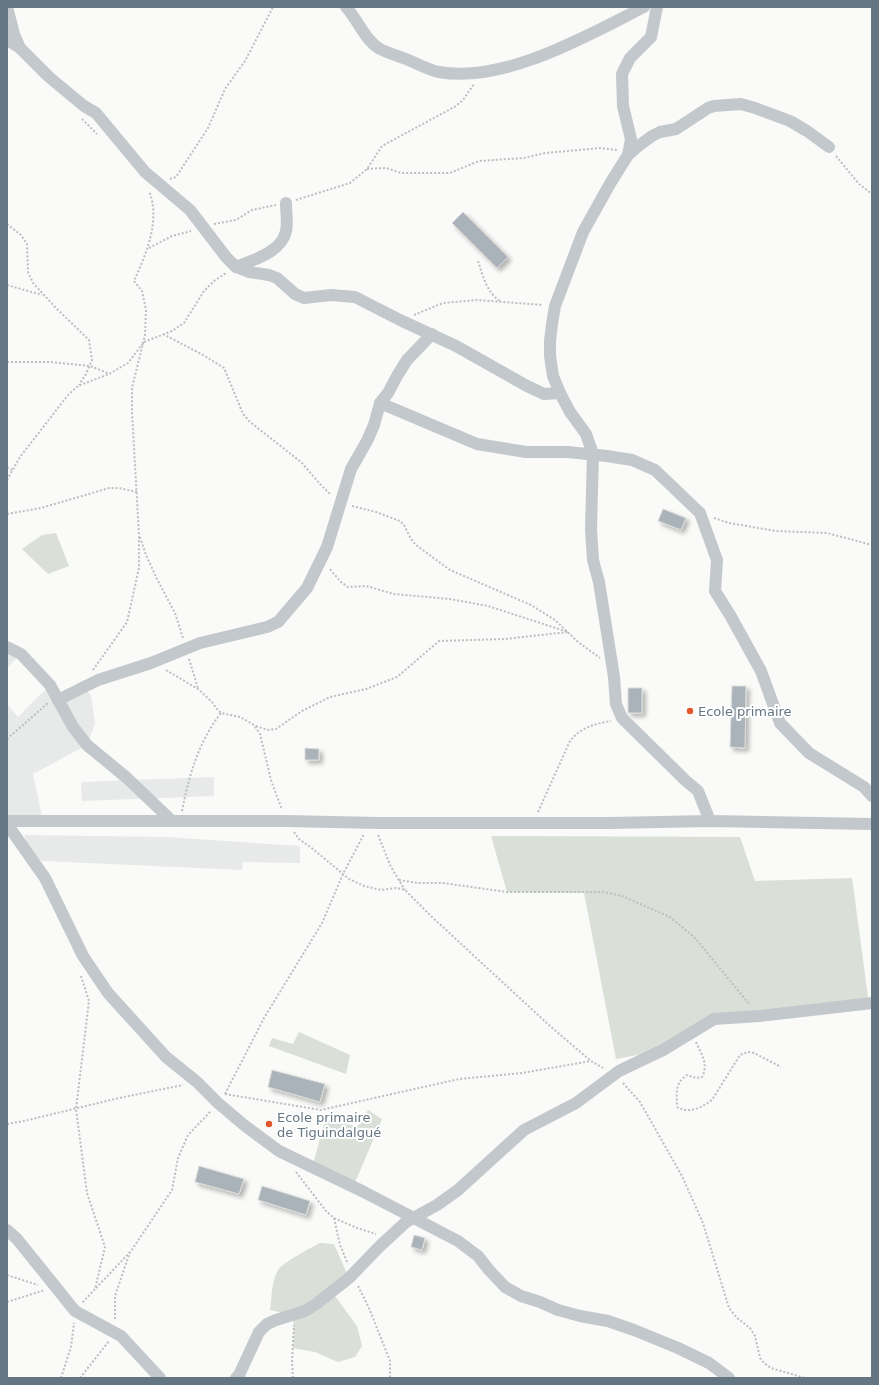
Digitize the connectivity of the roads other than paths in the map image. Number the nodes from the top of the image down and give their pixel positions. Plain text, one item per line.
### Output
1 (346, 7) edge
2 (644, 7) edge
3 (657, 7) edge
4 (9, 9) edge
5 (7, 40) edge
6 (20, 48) junction
7 (829, 147) road end
8 (627, 158) junction
9 (286, 203) road end
10 (236, 266) junction
11 (432, 334) junction
12 (560, 393) junction
13 (380, 403) junction
14 (593, 454) junction
15 (7, 647) edge
16 (58, 700) junction
17 (872, 796) edge
18 (176, 821) junction
19 (710, 821) junction
20 (7, 822) edge
21 (872, 824) edge
22 (872, 1003) edge
23 (413, 1218) junction
24 (7, 1230) edge
25 (160, 1378) edge
26 (236, 1378) edge
27 (729, 1378) edge

1 - 2 street
3 - 8 street
4 - 6 street
5 - 6 street
6 - 10 street
7 - 8 street
8 - 12 street
9 - 10 street
10 - 11 street
11 - 12 street
11 - 13 street
12 - 14 street
13 - 14 street
13 - 16 street
14 - 17 street
14 - 19 street
15 - 16 street
16 - 18 street
18 - 19 street
18 - 20 street
19 - 21 street
20 - 23 street
22 - 23 street
23 - 26 street
23 - 27 street
24 - 25 street

